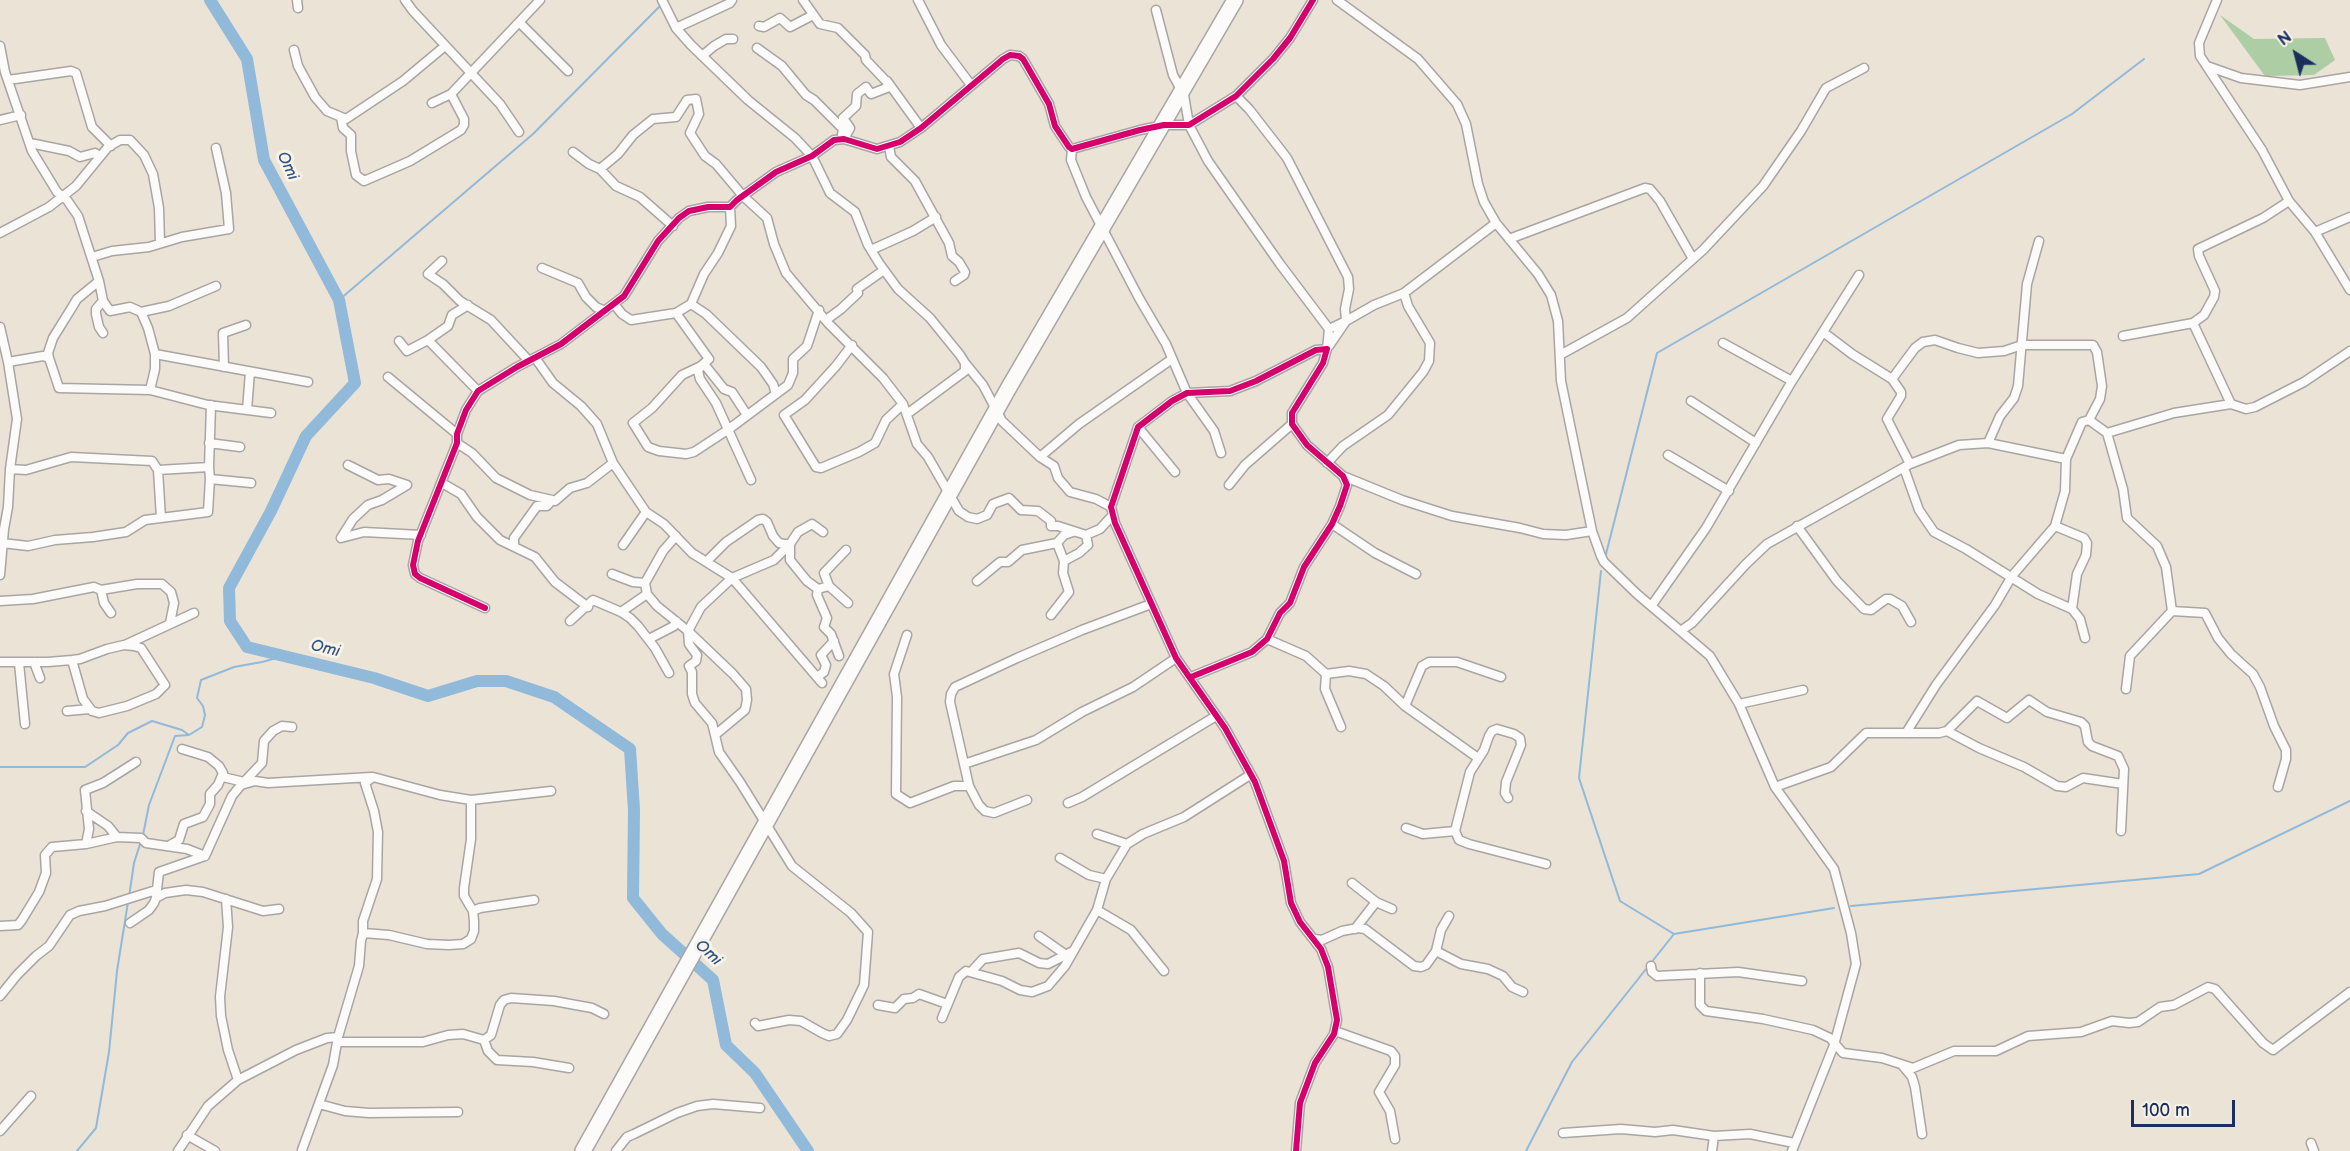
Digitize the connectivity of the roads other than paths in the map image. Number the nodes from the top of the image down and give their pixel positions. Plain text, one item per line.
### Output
1 (405, 0) edge
2 (540, 0) edge
3 (662, 0) edge
4 (732, 0) edge
5 (803, 0) edge
6 (918, 0) edge
7 (1235, 0) edge
8 (1313, 0) edge
9 (1337, 0) edge
10 (2217, 0) edge
11 (1156, 10) dead end
12 (813, 15) junction
13 (520, 23) junction
14 (759, 26) dead end
15 (676, 28) junction
16 (733, 39) dead end
17 (445, 46) junction
18 (757, 48) dead end
19 (294, 50) dead end
20 (0, 51) edge
21 (702, 56) junction
22 (2207, 66) junction
23 (1864, 68) dead end
24 (568, 71) dead end
25 (472, 72) junction
26 (2350, 77) edge
27 (8, 80) junction
28 (886, 81) junction
29 (971, 85) junction
30 (451, 94) junction
31 (1236, 96) junction
32 (432, 103) dead end
33 (21, 115) junction
34 (341, 117) junction
35 (0, 120) edge
36 (1189, 124) junction
37 (921, 128) junction
38 (519, 132) dead end
39 (844, 139) junction
40 (30, 143) junction
41 (111, 146) junction
42 (889, 146) junction
43 (216, 148) dead end
44 (1072, 149) junction
45 (573, 152) dead end
46 (99, 156) junction
47 (812, 156) junction
48 (600, 169) junction
49 (743, 196) junction
50 (63, 198) junction
51 (2289, 201) junction
52 (730, 207) junction
53 (936, 217) junction
54 (2350, 217) edge
55 (1496, 223) junction
56 (673, 225) junction
57 (2315, 232) junction
58 (0, 233) edge
59 (1509, 239) junction
60 (2039, 241) dead end
61 (160, 243) junction
62 (871, 250) junction
63 (92, 257) junction
64 (1693, 259) junction
65 (442, 261) dead end
66 (542, 268) dead end
67 (884, 270) junction
68 (1859, 275) dead end
69 (99, 281) junction
70 (954, 281) dead end
71 (216, 286) dead end
72 (2350, 290) edge
73 (1404, 293) junction
74 (103, 301) junction
75 (468, 304) junction
76 (614, 304) junction
77 (691, 304) junction
78 (819, 310) junction
79 (605, 311) junction
80 (141, 312) junction
81 (676, 313) junction
82 (826, 320) junction
83 (1346, 321) junction
84 (2193, 323) junction
85 (246, 325) dead end
86 (0, 327) edge
87 (1329, 329) junction
88 (1823, 332) junction
89 (103, 333) dead end
90 (2123, 336) dead end
91 (428, 340) junction
92 (399, 341) dead end
93 (1723, 343) dead end
94 (2, 344) edge
95 (852, 345) junction
96 (2022, 345) junction
97 (1327, 349) junction
98 (2350, 351) edge
99 (155, 354) junction
100 (1560, 356) junction
101 (49, 358) junction
102 (1172, 358) junction
103 (532, 360) junction
104 (8, 362) junction
105 (964, 363) junction
106 (702, 365) junction
107 (224, 367) junction
108 (250, 372) junction
109 (388, 377) dead end
110 (1892, 379) junction
111 (1792, 381) junction
112 (308, 382) dead end
113 (150, 390) junction
114 (478, 391) junction
115 (1187, 393) junction
116 (776, 394) junction
117 (1691, 401) dead end
118 (903, 404) junction
119 (2231, 404) junction
120 (211, 405) junction
121 (247, 410) junction
122 (271, 413) dead end
123 (907, 414) junction
124 (747, 415) junction
125 (2089, 420) junction
126 (1292, 424) junction
127 (1138, 427) junction
128 (729, 429) junction
129 (2107, 433) junction
130 (457, 438) junction
131 (209, 443) junction
132 (1756, 443) junction
133 (1988, 443) junction
134 (240, 447) dead end
135 (1221, 453) dead end
136 (1668, 455) dead end
137 (1040, 457) junction
138 (2066, 459) junction
139 (1327, 462) junction
140 (613, 463) junction
141 (348, 465) dead end
142 (1907, 466) junction
143 (209, 467) junction
144 (10, 469) junction
145 (158, 470) junction
146 (1175, 472) dead end
147 (1343, 476) junction
148 (210, 479) junction
149 (751, 480) dead end
150 (251, 483) dead end
151 (442, 483) junction
152 (1229, 485) dead end
153 (1729, 490) junction
154 (552, 500) junction
155 (1112, 511) junction
156 (646, 512) junction
157 (161, 518) junction
158 (1332, 524) junction
159 (1797, 526) junction
160 (2055, 526) junction
161 (2, 529) edge
162 (1592, 531) junction
163 (823, 532) dead end
164 (1073, 532) junction
165 (421, 535) junction
166 (1086, 535) junction
167 (676, 536) junction
168 (2, 543) junction
169 (790, 543) junction
170 (1057, 543) junction
171 (513, 544) junction
172 (623, 545) dead end
173 (846, 550) dead end
174 (707, 561) junction
175 (1064, 561) junction
176 (612, 574) dead end
177 (1416, 574) dead end
178 (0, 575) edge
179 (2012, 576) junction
180 (732, 578) junction
181 (977, 581) dead end
182 (645, 583) junction
183 (829, 586) junction
184 (818, 589) junction
185 (101, 590) junction
186 (647, 594) junction
187 (0, 601) edge
188 (848, 603) dead end
189 (1152, 604) junction
190 (1652, 605) junction
191 (588, 607) junction
192 (485, 608) dead end
193 (2072, 609) junction
194 (2172, 611) junction
195 (621, 612) junction
196 (111, 613) dead end
197 (194, 613) dead end
198 (1051, 615) dead end
199 (570, 621) dead end
200 (676, 621) junction
201 (1911, 622) dead end
202 (170, 623) junction
203 (1682, 630) junction
204 (688, 631) junction
205 (907, 635) dead end
206 (2085, 638) dead end
207 (649, 639) junction
208 (1267, 639) junction
209 (834, 641) junction
210 (124, 645) junction
211 (839, 656) dead end
212 (1176, 658) junction
213 (72, 660) junction
214 (0, 662) edge
215 (19, 663) junction
216 (34, 663) junction
217 (669, 673) dead end
218 (1326, 674) junction
219 (1191, 676) junction
220 (1501, 677) dead end
221 (40, 678) dead end
222 (2126, 689) dead end
223 (1803, 690) dead end
224 (1739, 704) junction
225 (1405, 706) junction
226 (90, 709) junction
227 (68, 711) dead end
228 (1216, 716) junction
229 (25, 724) dead end
230 (292, 727) dead end
231 (1341, 727) dead end
232 (1947, 731) junction
233 (1906, 732) junction
234 (715, 735) junction
235 (182, 748) dead end
236 (1478, 758) junction
237 (136, 762) dead end
238 (964, 764) junction
239 (1250, 775) junction
240 (223, 777) junction
241 (373, 777) junction
242 (243, 783) junction
243 (2123, 784) junction
244 (969, 786) junction
245 (2278, 786) dead end
246 (1775, 787) junction
247 (551, 790) dead end
248 (1508, 798) dead end
249 (471, 800) junction
250 (1027, 800) dead end
251 (1068, 803) dead end
252 (86, 811) junction
253 (1406, 828) dead end
254 (1455, 831) junction
255 (2121, 831) dead end
256 (1097, 834) dead end
257 (117, 837) junction
258 (86, 844) junction
259 (1127, 844) junction
260 (170, 845) junction
261 (205, 856) junction
262 (1060, 858) dead end
263 (1546, 864) dead end
264 (1106, 879) junction
265 (1352, 883) dead end
266 (156, 894) junction
267 (226, 899) junction
268 (534, 900) dead end
269 (1376, 902) junction
270 (279, 909) dead end
271 (1392, 909) dead end
272 (1097, 910) junction
273 (473, 911) junction
274 (1449, 916) dead end
275 (130, 923) dead end
276 (0, 926) edge
277 (1354, 928) junction
278 (363, 933) junction
279 (1039, 936) dead end
280 (1315, 939) junction
281 (1075, 949) junction
282 (1436, 951) junction
283 (1066, 955) junction
284 (1651, 966) dead end
285 (1164, 971) dead end
286 (971, 972) junction
287 (1700, 973) junction
288 (1802, 981) dead end
289 (1522, 992) dead end
290 (2350, 992) edge
291 (0, 996) edge
292 (947, 1004) junction
293 (878, 1005) dead end
294 (604, 1014) dead end
295 (942, 1018) dead end
296 (755, 1023) dead end
297 (1335, 1031) junction
298 (338, 1040) junction
299 (484, 1040) junction
300 (1834, 1045) junction
301 (1903, 1066) junction
302 (569, 1068) dead end
303 (238, 1080) junction
304 (31, 1096) dead end
305 (319, 1104) junction
306 (760, 1108) dead end
307 (458, 1112) dead end
308 (0, 1131) edge
309 (1563, 1133) dead end
310 (1922, 1134) dead end
311 (187, 1135) junction
312 (1714, 1136) junction
313 (1395, 1139) dead end
314 (1793, 1147) edge
315 (302, 1150) edge
316 (178, 1151) edge
317 (215, 1151) edge
318 (583, 1151) edge
319 (616, 1151) edge
320 (1296, 1151) edge
321 (1712, 1151) edge

1 - 17 street
2 - 13 street
3 - 15 street
4 - 15 street
5 - 12 street
6 - 29 street
7 - 318 highway
8 - 31 street
9 - 55 street
10 - 22 street
11 - 36 street
12 - 14 street
12 - 28 street
13 - 24 street
13 - 25 street
15 - 21 street
16 - 21 street
17 - 25 street
17 - 34 street
18 - 39 street
19 - 34 street
20 - 27 street
21 - 47 street
22 - 26 street
22 - 51 street
23 - 64 street
25 - 30 street
25 - 38 street
27 - 33 street
27 - 41 street
28 - 37 street
28 - 39 street
29 - 37 street
29 - 44 street
30 - 32 street
30 - 34 street
31 - 36 street
31 - 83 street
33 - 35 street
33 - 40 street
36 - 44 street
36 - 87 street
37 - 42 street
39 - 42 street
39 - 47 street
40 - 46 street
40 - 50 street
41 - 46 street
41 - 61 street
42 - 53 street
43 - 61 street
44 - 102 street
45 - 48 street
46 - 50 street
47 - 49 street
47 - 62 street
48 - 49 street
48 - 56 street
49 - 52 street
49 - 78 street
50 - 58 street
50 - 63 street
51 - 57 street
51 - 84 street
52 - 56 street
52 - 77 street
53 - 62 street
53 - 70 street
54 - 57 street
55 - 59 street
55 - 73 street
56 - 76 street
57 - 72 street
59 - 64 street
59 - 100 street
60 - 96 street
61 - 63 street
62 - 67 street
63 - 69 street
64 - 100 street
65 - 75 street
66 - 79 street
67 - 82 street
67 - 105 street
68 - 88 street
69 - 74 street
69 - 101 street
71 - 80 street
73 - 83 street
73 - 139 street
74 - 80 street
74 - 89 street
75 - 91 street
75 - 103 street
76 - 79 street
76 - 81 street
77 - 81 street
77 - 116 street
78 - 82 street
78 - 116 street
79 - 103 street
80 - 99 street
81 - 106 street
82 - 95 street
83 - 87 street
83 - 97 street
84 - 90 street
84 - 119 street
85 - 107 street
86 - 94 street
87 - 97 street
88 - 110 street
88 - 111 street
91 - 92 street
91 - 114 street
93 - 111 street
94 - 104 street
95 - 118 street
95 - 118 street
96 - 110 street
96 - 125 street
96 - 133 street
97 - 115 street
97 - 126 street
98 - 119 street
99 - 107 street
99 - 113 street
100 - 162 street
101 - 104 street
101 - 113 street
102 - 115 street
102 - 137 street
103 - 114 street
103 - 140 street
104 - 144 street
105 - 123 street
105 - 137 street
106 - 124 street
106 - 128 street
106 - 128 street
107 - 108 street
108 - 112 street
108 - 121 street
109 - 130 street
110 - 142 street
111 - 132 street
113 - 120 street
114 - 130 street
115 - 127 street
115 - 135 street
116 - 124 street
117 - 132 street
118 - 123 street
119 - 129 street
120 - 121 street
120 - 131 street
121 - 122 street
123 - 164 street
124 - 128 street
125 - 129 street
125 - 138 street
126 - 139 street
126 - 152 street
127 - 146 street
127 - 155 street
128 - 149 street
129 - 194 street
130 - 151 street
130 - 154 street
131 - 134 street
131 - 143 street
132 - 153 street
133 - 138 street
133 - 142 street
136 - 153 street
137 - 155 street
138 - 160 street
139 - 147 street
140 - 154 street
140 - 156 street
141 - 165 street
142 - 159 street
142 - 179 street
143 - 145 street
143 - 148 street
144 - 145 street
144 - 161 street
145 - 157 street
147 - 158 street
147 - 162 street
148 - 150 street
148 - 157 street
151 - 165 street
151 - 171 street
153 - 190 street
154 - 171 street
155 - 166 street
155 - 189 street
156 - 167 street
156 - 172 street
157 - 168 street
158 - 177 street
158 - 208 street
159 - 201 street
159 - 203 street
160 - 179 street
160 - 193 street
161 - 168 street
162 - 190 street
163 - 169 street
164 - 166 street
164 - 170 street
165 - 192 street
166 - 175 street
167 - 174 street
167 - 182 street
168 - 178 street
169 - 174 street
169 - 180 street
169 - 184 street
170 - 175 street
170 - 181 street
171 - 191 street
173 - 183 street
174 - 180 street
175 - 198 street
176 - 182 street
179 - 193 street
179 - 233 street
180 - 204 street
180 - 209 street
182 - 186 street
183 - 184 street
183 - 188 street
184 - 209 street
185 - 187 street
185 - 196 street
185 - 202 street
186 - 195 street
186 - 200 street
189 - 212 street
189 - 238 street
190 - 203 street
191 - 195 street
191 - 199 street
193 - 206 street
194 - 222 street
194 - 245 street
195 - 207 street
197 - 202 street
200 - 204 street
200 - 207 street
202 - 210 street
203 - 224 street
204 - 234 street
204 - 234 street
205 - 244 street
207 - 217 street
208 - 218 street
208 - 219 street
209 - 211 street
210 - 213 street
210 - 226 street
212 - 219 street
212 - 238 street
213 - 216 street
213 - 226 street
214 - 215 street
215 - 216 street
215 - 229 street
216 - 221 street
218 - 225 street
218 - 231 street
219 - 228 street
220 - 225 street
223 - 224 street
224 - 246 street
225 - 236 street
226 - 227 street
228 - 239 street
228 - 251 street
230 - 242 street
232 - 233 street
232 - 243 street
232 - 243 street
233 - 246 street
234 - 296 street
235 - 240 street
236 - 248 street
236 - 254 street
237 - 252 street
238 - 244 street
239 - 259 street
239 - 280 street
240 - 242 street
240 - 260 street
241 - 242 street
241 - 249 street
241 - 278 street
242 - 261 street
243 - 255 street
244 - 250 street
246 - 300 street
247 - 249 street
249 - 273 street
252 - 257 street
252 - 258 street
253 - 254 street
254 - 263 street
256 - 259 street
257 - 258 street
257 - 260 street
258 - 276 street
259 - 264 street
260 - 261 street
261 - 266 street
262 - 264 street
264 - 272 street
265 - 269 street
266 - 267 street
266 - 275 street
266 - 291 street
267 - 270 street
267 - 303 street
268 - 273 street
269 - 271 street
269 - 277 street
272 - 281 street
272 - 285 street
273 - 278 street
274 - 282 street
277 - 280 street
277 - 282 street
278 - 298 street
279 - 283 street
280 - 297 street
281 - 283 street
281 - 286 street
282 - 289 street
283 - 286 street
284 - 287 street
286 - 292 street
287 - 288 street
287 - 300 street
290 - 301 street
292 - 293 street
292 - 295 street
294 - 299 street
297 - 313 street
297 - 320 street
298 - 299 street
298 - 303 street
298 - 305 street
299 - 302 street
300 - 301 street
300 - 314 street
301 - 310 street
303 - 311 street
304 - 308 street
305 - 307 street
305 - 315 street
306 - 319 street
309 - 312 street
311 - 316 street
311 - 317 street
312 - 314 street
312 - 321 street

